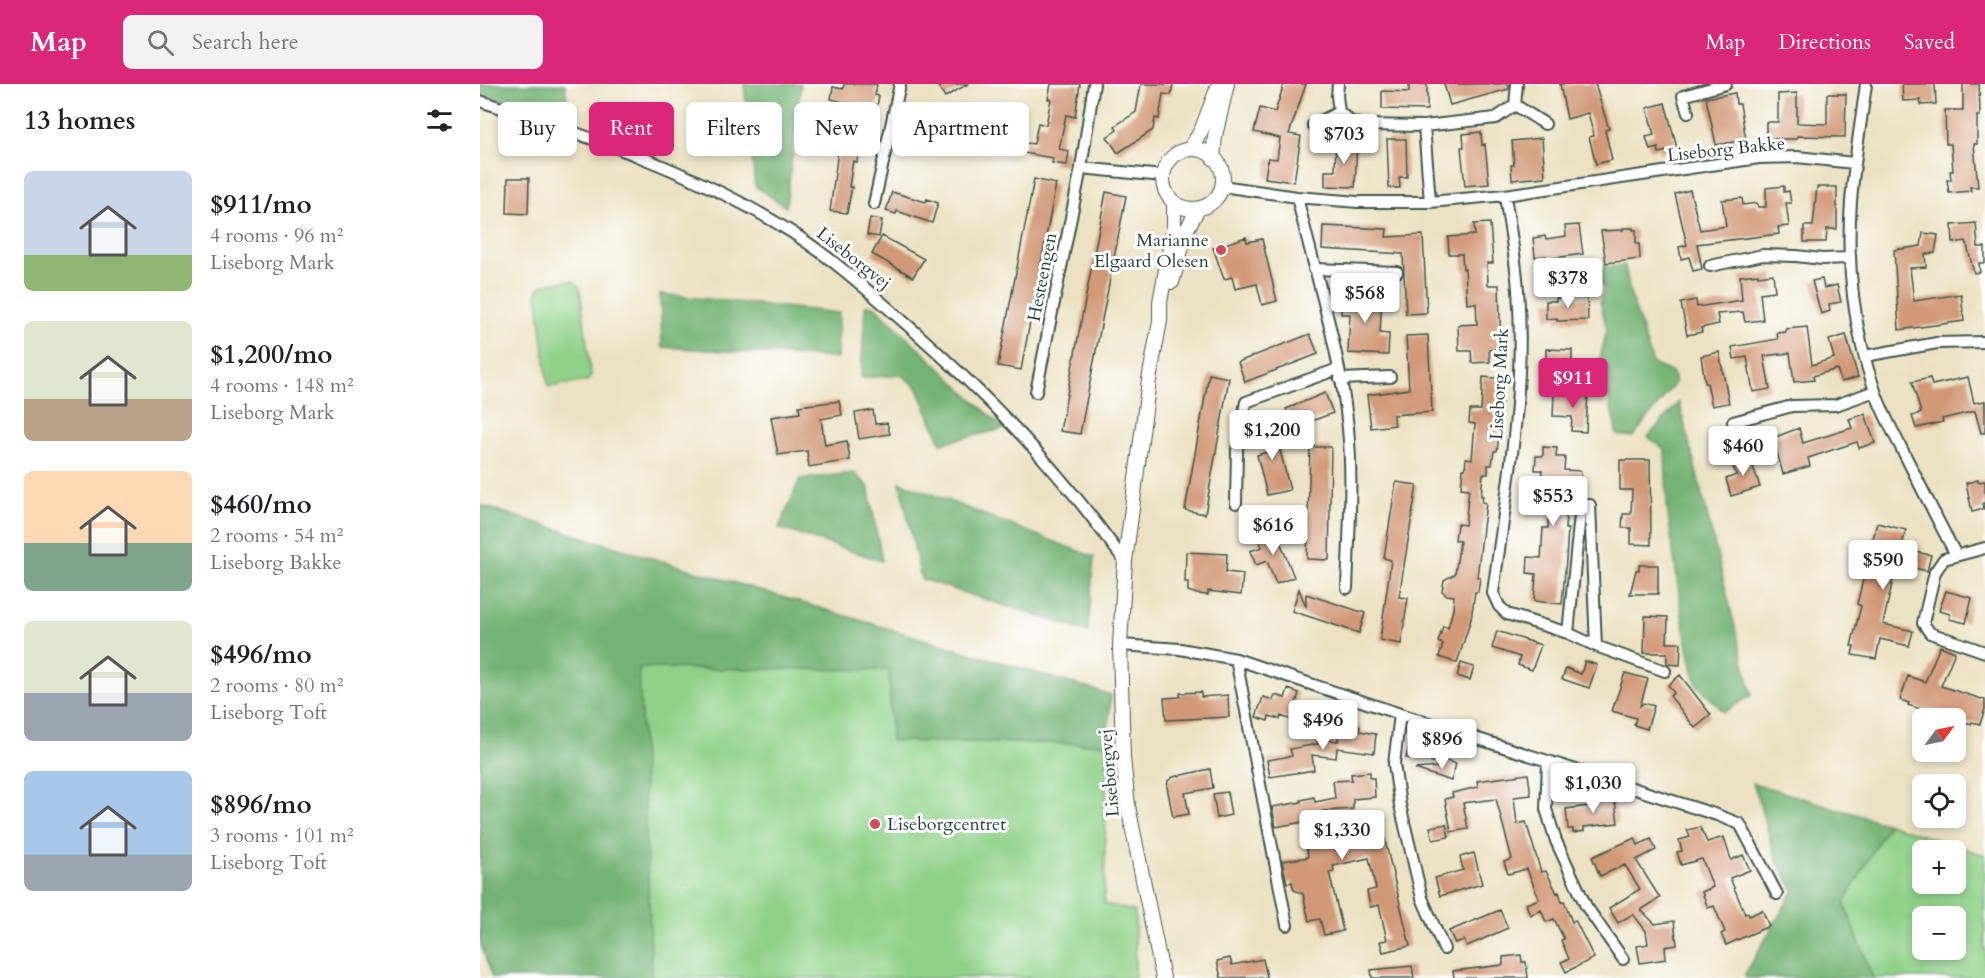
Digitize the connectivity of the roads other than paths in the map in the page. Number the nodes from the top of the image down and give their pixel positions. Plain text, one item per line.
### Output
1 (900, 84) edge
2 (1094, 84) edge
3 (1219, 84) edge
4 (1227, 84) edge
5 (1338, 84) edge
6 (1517, 84) edge
7 (1726, 84) edge
8 (1866, 84) edge
9 (480, 101) edge
10 (1515, 105) junction
11 (1339, 112) junction
12 (1688, 113) dead end
13 (1545, 124) dead end
14 (1313, 125) dead end
15 (1424, 126) junction
16 (1190, 150) junction
17 (1213, 158) junction
18 (1854, 163) junction
19 (1081, 168) junction
20 (1163, 176) junction
21 (1222, 186) junction
22 (1505, 195) junction
23 (1297, 196) junction
24 (1430, 202) junction
25 (1174, 203) junction
26 (874, 204) dead end
27 (1198, 208) junction
28 (1850, 258) junction
29 (1710, 266) dead end
30 (1314, 269) junction
31 (1397, 272) dead end
32 (1160, 321) junction
33 (1985, 342) edge
34 (1865, 356) junction
35 (1339, 374) junction
36 (1390, 377) dead end
37 (1875, 391) junction
38 (1036, 392) dead end
39 (1733, 422) dead end
40 (1236, 503) dead end
41 (1985, 548) edge
42 (1956, 555) junction
43 (1125, 561) junction
44 (1347, 588) dead end
45 (1568, 633) junction
46 (1120, 645) junction
47 (1596, 646) junction
48 (1985, 652) edge
49 (1236, 659) junction
50 (1665, 671) dead end
51 (1400, 714) junction
52 (1548, 762) junction
53 (1777, 894) dead end
54 (1287, 925) dead end
55 (1444, 949) dead end
56 (1623, 960) dead end
57 (1163, 978) edge

1 - 26 street
2 - 19 street, Hesteengen
3 - 16 street
4 - 17 street
5 - 11 street
6 - 10 street
7 - 12 street
8 - 18 street
9 - 43 street, Liseborgvej
10 - 13 street
10 - 15 street
11 - 14 street
11 - 15 street
15 - 24 street
16 - 17 street
16 - 20 street
17 - 21 street
18 - 22 street, Liseborg Bakke
18 - 28 street
19 - 20 street
19 - 38 street, Hesteengen
20 - 25 street
21 - 23 street
21 - 27 street
22 - 24 street
22 - 45 street, Liseborg Mark
23 - 24 street
23 - 30 street
25 - 27 street
25 - 32 street, Liseborgvej
27 - 32 street, Liseborgvej
28 - 29 street
28 - 34 street
30 - 31 street
30 - 35 street
32 - 43 street, Liseborgvej
33 - 34 street
34 - 37 street
35 - 36 street
35 - 40 street
35 - 44 street
37 - 39 street
37 - 42 street
41 - 42 street
42 - 48 street
43 - 46 street, Liseborgvej
45 - 47 street, Liseborg Mark
45 - 47 street
46 - 49 street
46 - 57 street, Liseborgvej
47 - 50 street, Liseborg Mark
49 - 51 street
49 - 54 street
51 - 52 street
51 - 55 street
52 - 53 street
52 - 56 street

